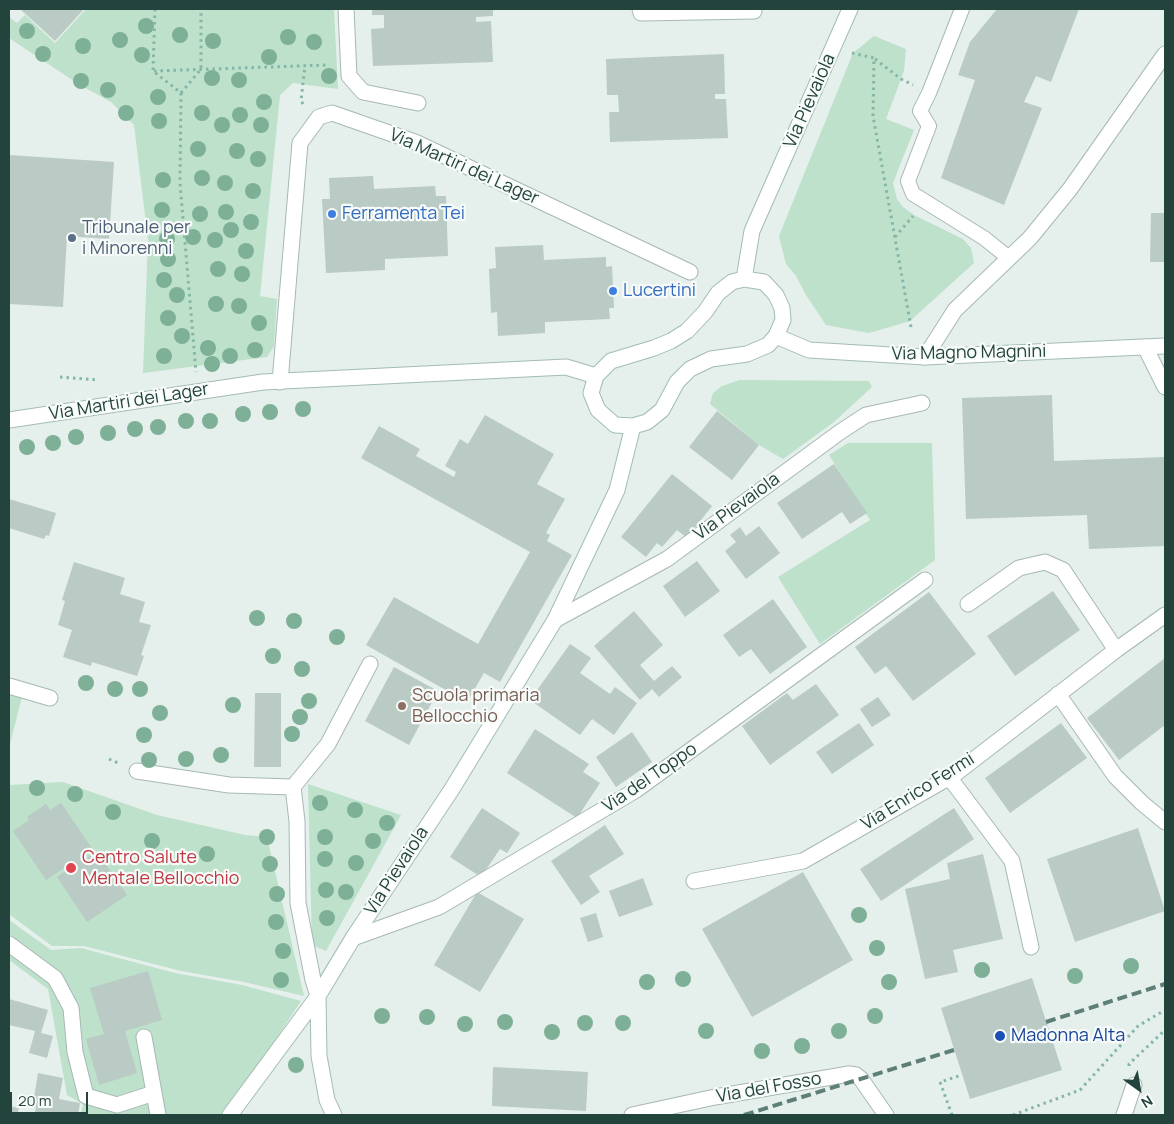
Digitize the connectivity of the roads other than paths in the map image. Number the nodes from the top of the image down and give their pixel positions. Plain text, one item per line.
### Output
1 (346, 9) edge
2 (640, 9) edge
3 (850, 9) edge
4 (962, 9) edge
5 (754, 11) dead end
6 (1165, 54) edge
7 (418, 103) dead end
8 (1009, 258) junction
9 (690, 272) dead end
10 (744, 279) junction
11 (776, 336) junction
12 (1165, 346) edge
13 (1145, 348) junction
14 (925, 357) junction
15 (596, 376) junction
16 (280, 382) junction
17 (1165, 387) edge
18 (922, 403) dead end
19 (9, 420) edge
20 (633, 426) junction
21 (925, 580) dead end
22 (968, 604) dead end
23 (1165, 615) edge
24 (555, 620) junction
25 (1116, 650) junction
26 (370, 664) dead end
27 (9, 686) edge
28 (1058, 694) junction
29 (50, 698) dead end
30 (137, 771) dead end
31 (949, 777) junction
32 (293, 787) junction
33 (1165, 822) edge
34 (694, 881) dead end
35 (353, 938) junction
36 (9, 944) edge
37 (1031, 947) dead end
38 (318, 996) junction
39 (144, 1037) dead end
40 (1134, 1085) road end
41 (154, 1093) junction
42 (158, 1115) edge
43 (230, 1115) edge
44 (334, 1115) edge
45 (632, 1115) edge
46 (886, 1115) edge
47 (1124, 1115) edge

1 - 7 street
2 - 5 street
3 - 10 street, Via Pievaiola
4 - 8 lane
6 - 8 street
8 - 14 street
9 - 16 street, Via Martiri dei Lager
10 - 11 street
10 - 15 street
11 - 14 street, Via Magno Magnini
11 - 20 street
12 - 13 street, Via Magno Magnini
13 - 14 street, Via Magno Magnini
13 - 17 street
15 - 16 street, Via Martiri dei Lager
15 - 20 street
16 - 19 street, Via Martiri dei Lager
18 - 24 street, Via Pievaiola
20 - 24 street, Via Pievaiola
21 - 35 street, Via del Toppo
22 - 25 street
23 - 25 street, Via Enrico Fermi
24 - 35 street, Via Pievaiola
25 - 28 street, Via Enrico Fermi
26 - 32 street
27 - 29 street
28 - 31 street, Via Enrico Fermi
28 - 33 street
30 - 32 street
31 - 34 street, Via Enrico Fermi
31 - 37 street
32 - 38 street
35 - 38 street, Via Pievaiola
36 - 41 street
38 - 43 street, Via Pievaiola
38 - 44 street
39 - 41 street
40 - 47 street
41 - 42 street
45 - 46 street, Via del Fosso

